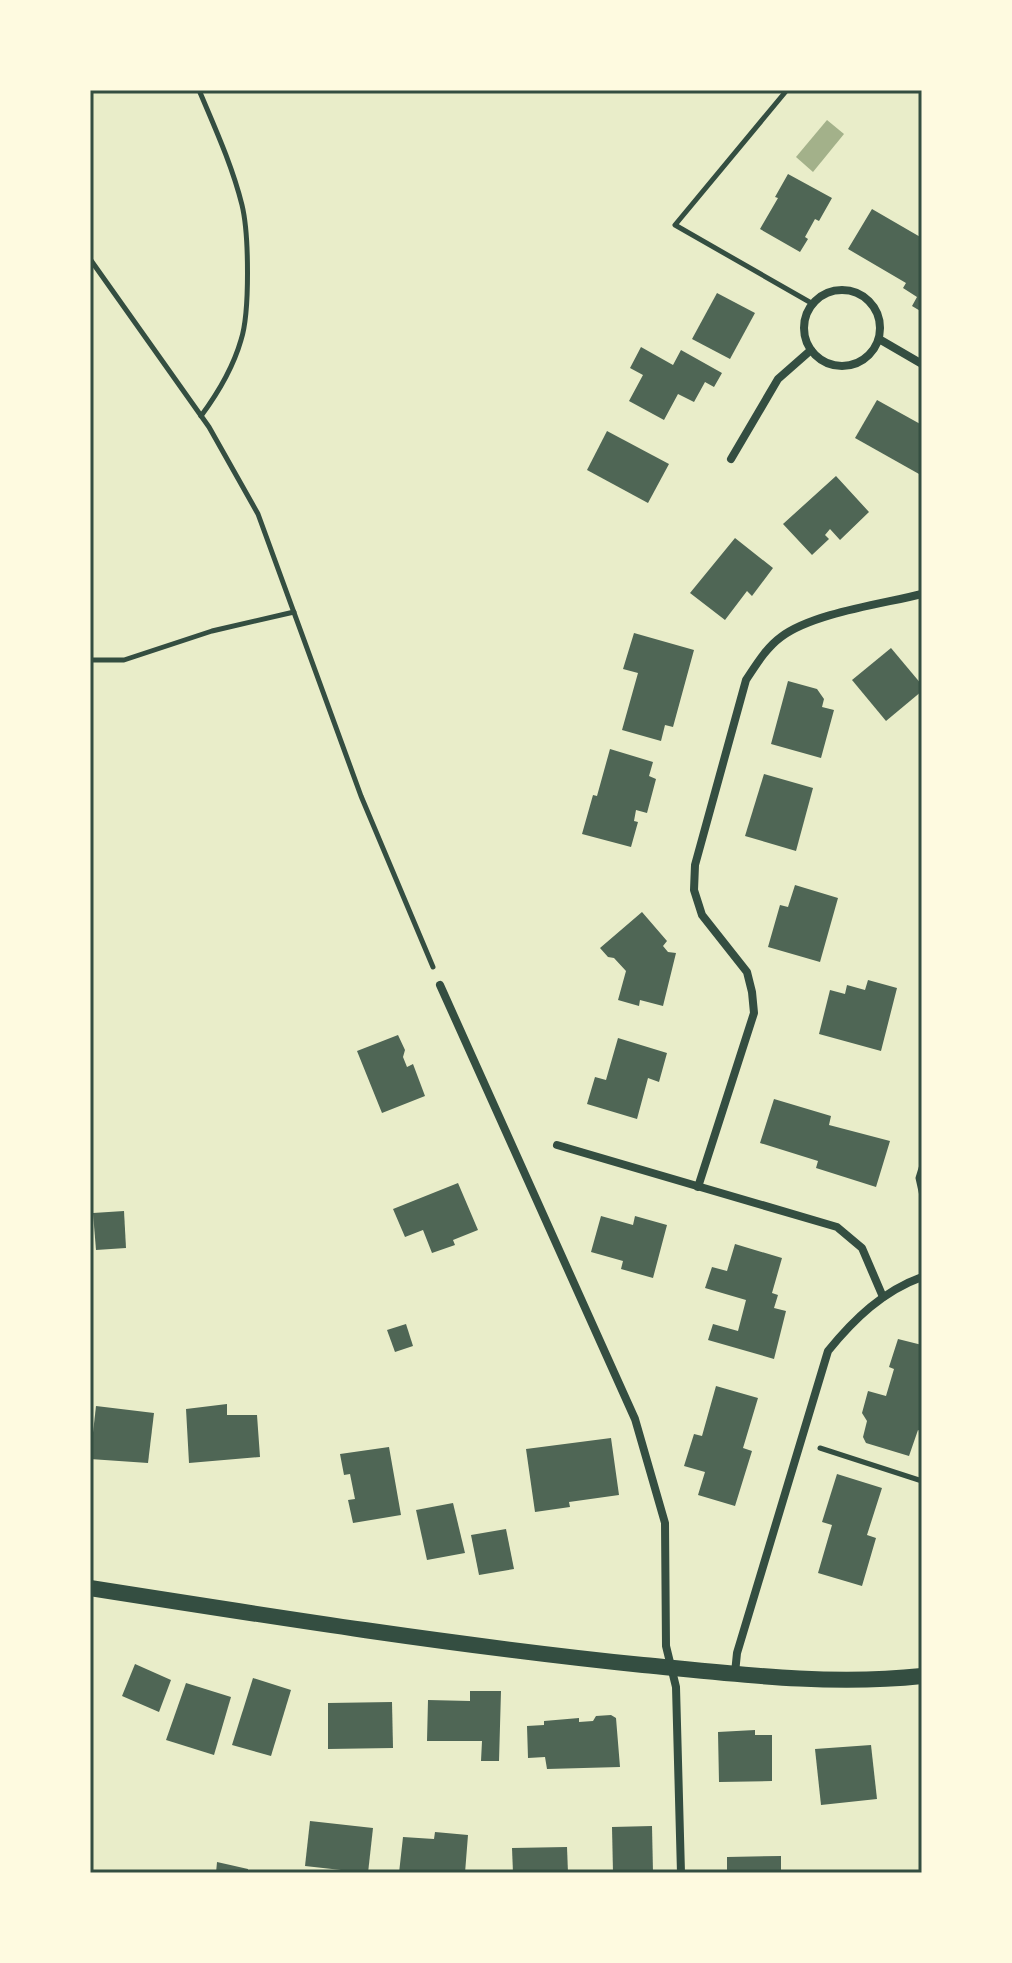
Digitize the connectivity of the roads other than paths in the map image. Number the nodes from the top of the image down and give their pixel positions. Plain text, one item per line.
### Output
1 (879, 339) junction
2 (811, 350) junction
3 (922, 364) edge
4 (731, 459) dead end
5 (922, 594) edge
6 (440, 985) road end
7 (557, 1145) dead end
8 (698, 1187) junction
9 (922, 1277) edge
10 (883, 1297) junction
11 (90, 1588) edge
12 (671, 1667) junction
13 (735, 1674) junction
14 (922, 1676) edge
15 (681, 1873) edge

1 - 2 street
1 - 2 street
1 - 3 street
2 - 4 street
5 - 8 street
6 - 12 street
7 - 8 street
8 - 10 street
9 - 10 street
10 - 13 street
11 - 12 main road
12 - 13 main road
12 - 15 street
13 - 14 main road

